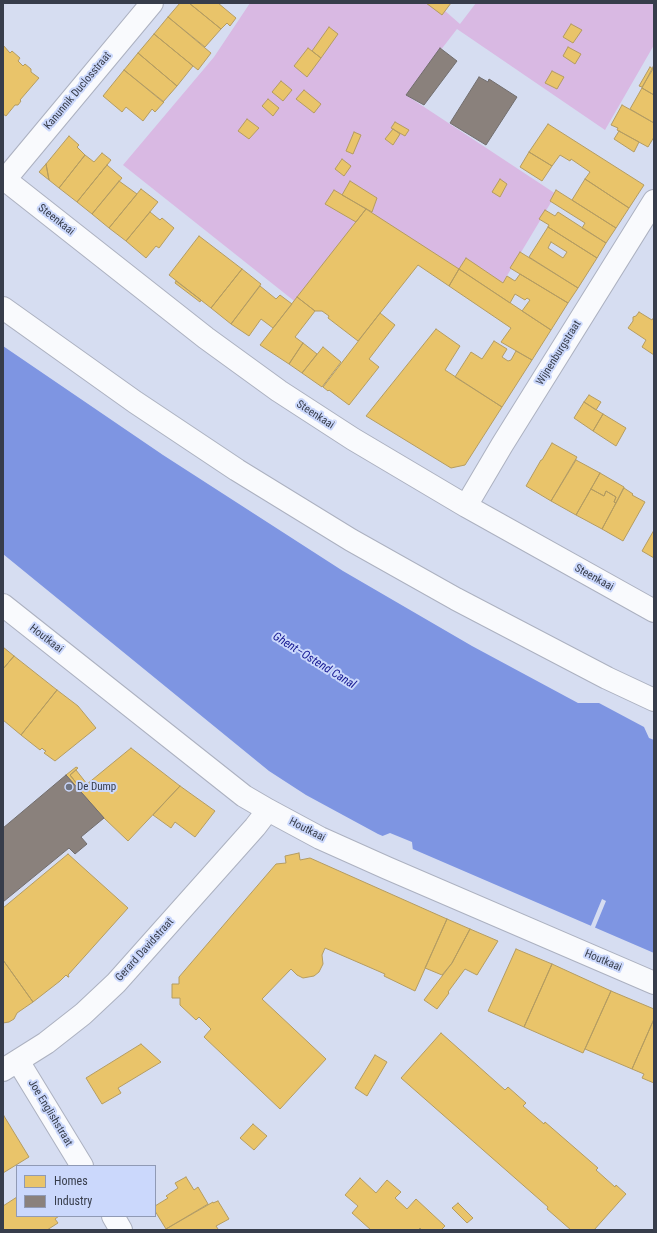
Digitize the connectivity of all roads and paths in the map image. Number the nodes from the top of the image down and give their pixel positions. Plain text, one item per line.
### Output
1 (152, 3) edge
2 (4, 179) edge
3 (654, 202) edge
4 (3, 308) edge
5 (466, 506) junction
6 (3, 605) edge
7 (654, 611) edge
8 (654, 700) edge
9 (268, 810) junction
10 (654, 983) edge
11 (11, 1065) edge
12 (81, 1165) edge
13 (114, 1217) edge
14 (121, 1230) edge

1 - 2 street, Kanunnik Duclosstraat
2 - 5 street, Steenkaai
3 - 5 street, Wijnenburgstraat
4 - 8 street
5 - 7 street, Steenkaai
6 - 9 street, Houtkaai
9 - 10 street, Houtkaai
9 - 11 street, Gerard Davidstraat
11 - 12 street, Joe Englishstraat
13 - 14 street

